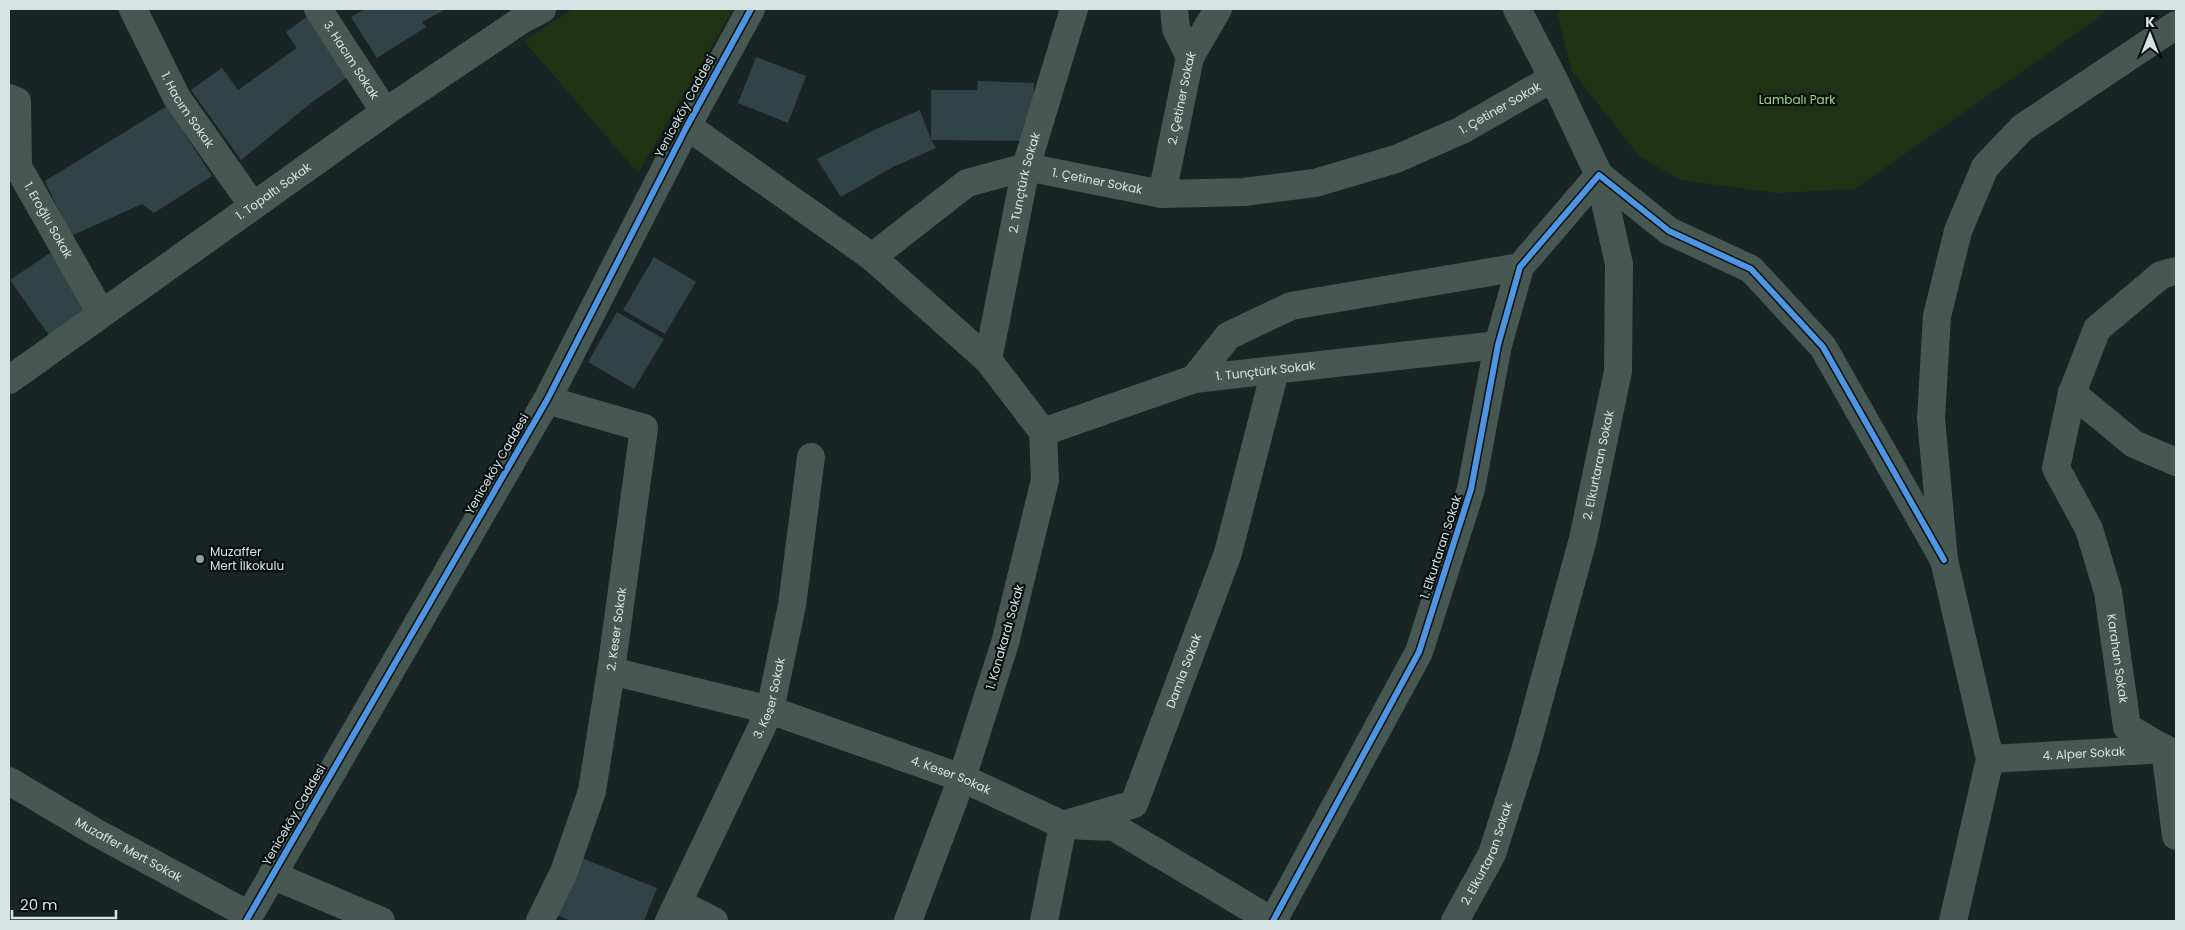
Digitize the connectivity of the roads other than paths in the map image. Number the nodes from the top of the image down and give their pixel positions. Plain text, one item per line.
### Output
1 (133, 9) edge
2 (318, 9) edge
3 (751, 9) edge
4 (1074, 9) edge
5 (1174, 9) edge
6 (1218, 9) edge
7 (1517, 9) edge
8 (528, 12) edge
9 (2173, 35) edge
10 (1190, 57) junction
11 (1553, 78) junction
12 (9, 98) edge
13 (385, 112) junction
14 (686, 126) junction
15 (1026, 167) junction
16 (1599, 175) junction
17 (1162, 194) junction
18 (252, 206) junction
19 (872, 257) junction
20 (1520, 267) junction
21 (2176, 271) edge
22 (101, 313) junction
23 (1498, 345) junction
24 (988, 360) junction
25 (1275, 371) junction
26 (9, 380) edge
27 (1194, 380) junction
28 (2072, 393) junction
29 (547, 400) junction
30 (1043, 432) junction
31 (811, 458) dead end
32 (2176, 462) edge
33 (1944, 560) junction
34 (611, 671) junction
35 (770, 710) junction
36 (2171, 749) edge
37 (1990, 759) junction
38 (962, 778) junction
39 (9, 781) edge
40 (1063, 825) junction
41 (2176, 836) edge
42 (272, 875) junction
43 (673, 912) edge
44 (247, 918) edge
45 (381, 921) edge
46 (540, 921) edge
47 (714, 921) edge
48 (908, 921) edge
49 (1044, 921) edge
50 (1272, 921) edge
51 (1454, 921) edge
52 (1953, 921) edge

1 - 18 street, 1. Hacım Sokak
2 - 13 street, 3. Hacım Sokak
3 - 14 street, Yeniceköy Caddesi
4 - 15 street, 2. Tunçtürk Sokak
5 - 10 street
6 - 10 street, 2. Çetiner Sokak
7 - 11 street, 2. Elkurtaran Sokak
8 - 13 street, 1. Topaltı Sokak
9 - 33 street
10 - 17 street, 2. Çetiner Sokak
11 - 16 street, 2. Elkurtaran Sokak
11 - 17 street, 1. Çetiner Sokak
12 - 22 street, 1. Eroğlu Sokak
13 - 18 street, 1. Topaltı Sokak
14 - 19 street
14 - 29 street, Yeniceköy Caddesi
15 - 17 street, 1. Çetiner Sokak
15 - 19 street, 1. Çetiner Sokak
15 - 24 street, 2. Tunçtürk Sokak
16 - 20 street, 1. Elkurtaran Sokak
16 - 33 street
16 - 51 street, 2. Elkurtaran Sokak
18 - 22 street, 1. Topaltı Sokak
19 - 24 street
20 - 23 street, 1. Elkurtaran Sokak
20 - 27 street
21 - 28 street
22 - 26 street, 1. Topaltı Sokak
23 - 25 street, 1. Tunçtürk Sokak
23 - 50 street, 1. Elkurtaran Sokak
24 - 30 street
25 - 27 street, 1. Tunçtürk Sokak
25 - 40 street, Damla Sokak
27 - 30 street, 1. Tunçtürk Sokak
28 - 32 street
28 - 36 street, Karahan Sokak
29 - 34 street, 2. Keser Sokak
29 - 42 street, Yeniceköy Caddesi
30 - 38 street, 1. Konakardı Sokak
31 - 35 street, 3. Keser Sokak
33 - 37 street
34 - 35 street, 4. Keser Sokak
34 - 46 street, 2. Keser Sokak
35 - 38 street, 4. Keser Sokak
35 - 43 street, 3. Keser Sokak
36 - 37 street, 4. Alper Sokak
36 - 41 street
37 - 52 street
38 - 40 street, 4. Keser Sokak
38 - 48 street, 1. Konakardı Sokak
39 - 44 street, Muzaffer Mert Sokak
40 - 49 street
40 - 50 street, 4. Keser Sokak
42 - 44 street, Yeniceköy Caddesi
42 - 45 street
43 - 47 street

